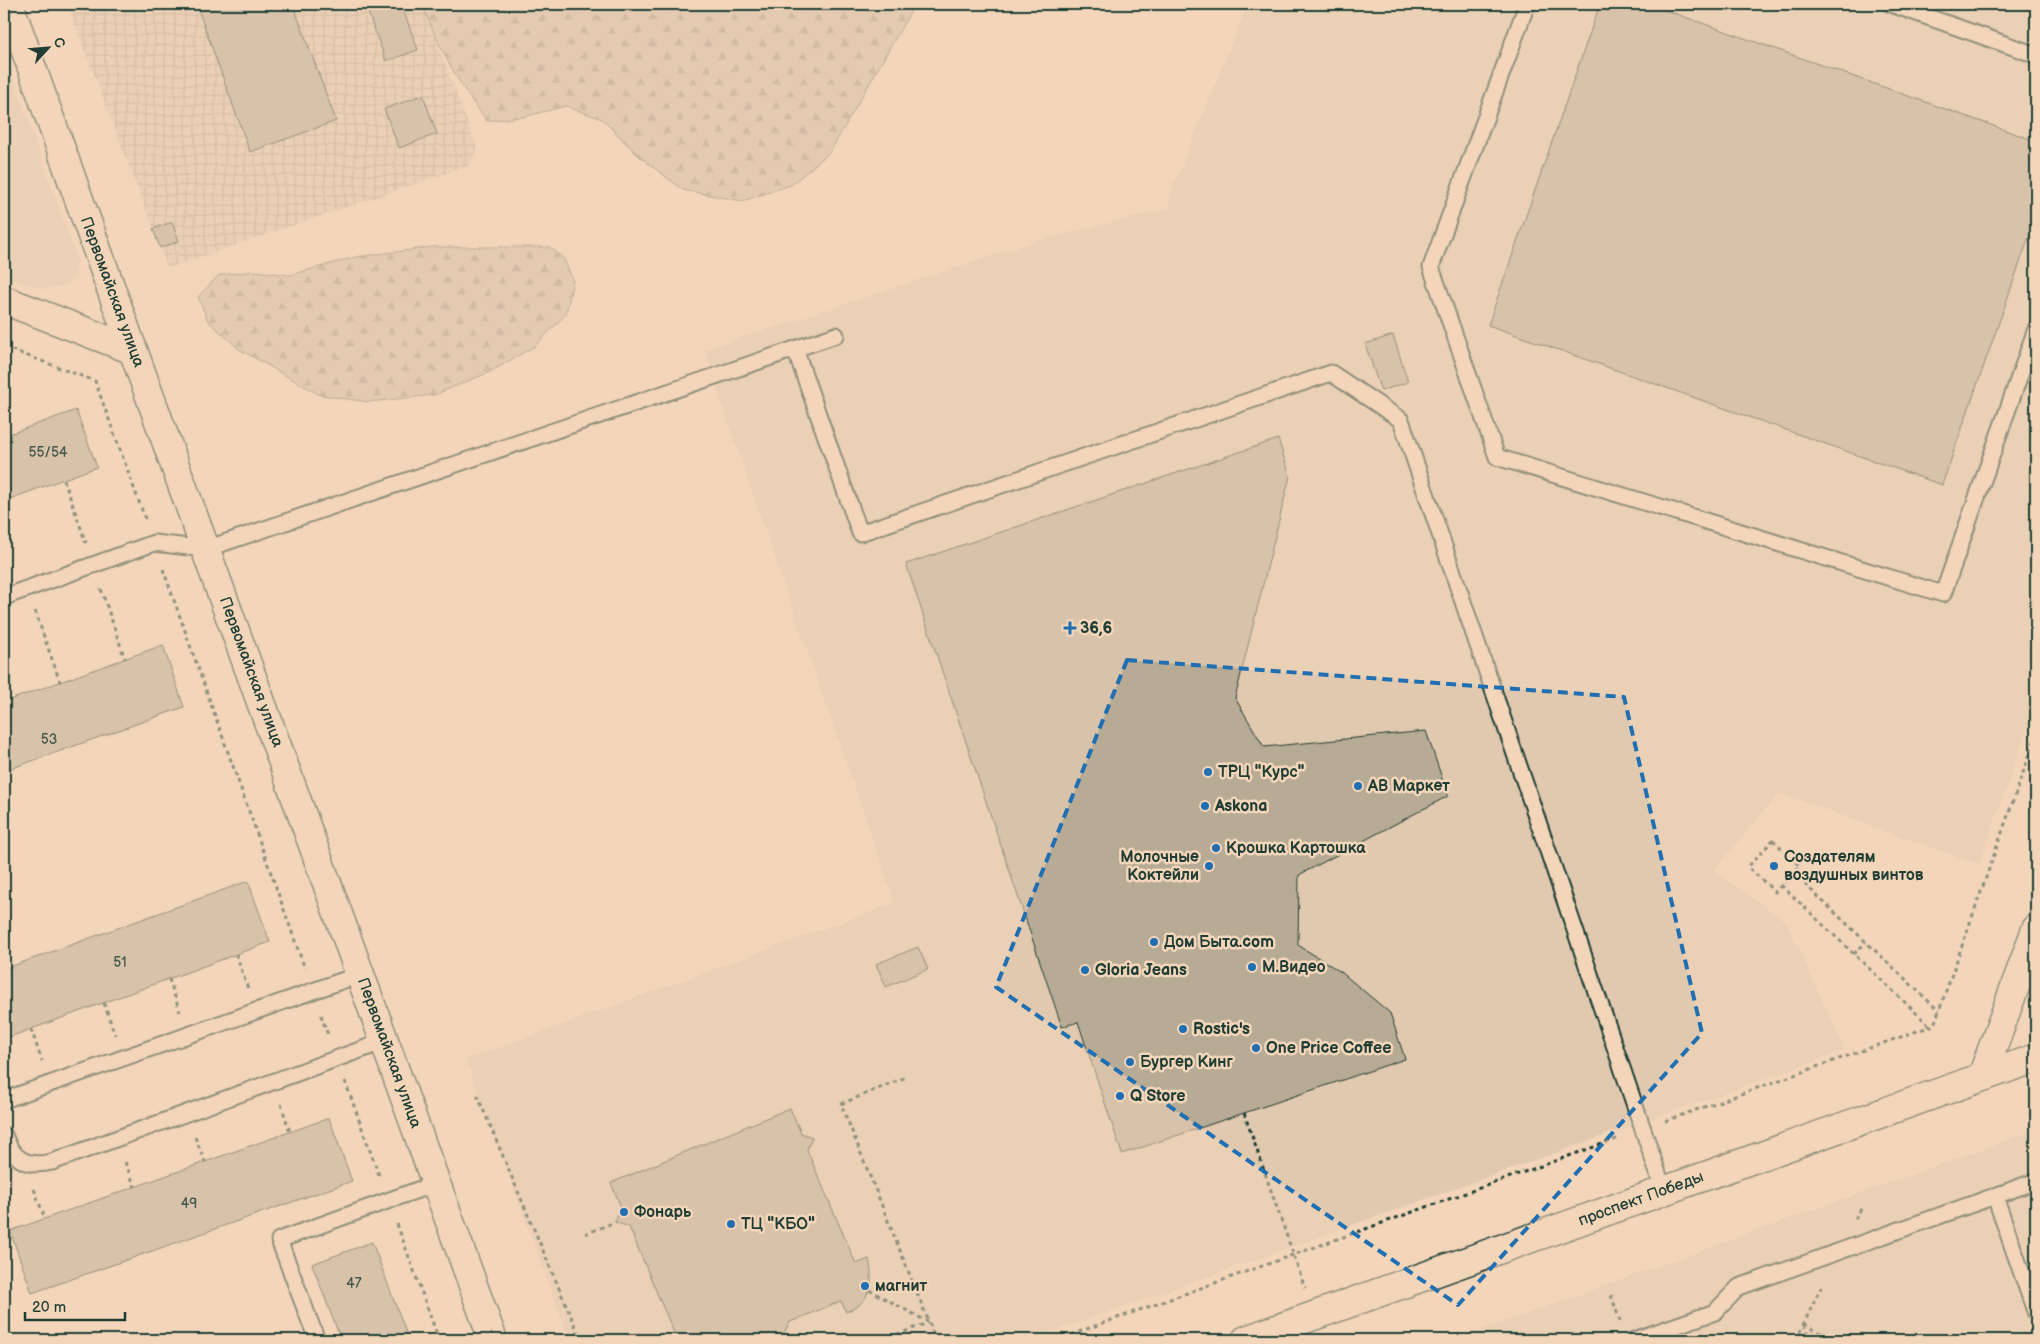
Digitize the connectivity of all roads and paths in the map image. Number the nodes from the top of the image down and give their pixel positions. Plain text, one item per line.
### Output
1 (9, 4) edge
2 (1527, 4) edge
3 (1891, 4) edge
4 (2036, 55) edge
5 (4, 300) edge
6 (2036, 329) edge
7 (836, 335) dead end
8 (4, 346) edge
9 (795, 349) junction
10 (133, 350) junction
11 (154, 544) junction
12 (206, 549) junction
13 (28, 589) junction
14 (4, 598) edge
15 (60, 682) dead end
16 (1793, 873) junction
17 (1781, 886) junction
18 (2036, 929) edge
19 (1866, 942) junction
20 (236, 954) dead end
21 (1854, 954) junction
22 (361, 974) junction
23 (169, 979) dead end
24 (312, 990) junction
25 (104, 1002) dead end
26 (256, 1011) junction
27 (1939, 1011) dead end
28 (1930, 1026) dead end
29 (31, 1029) dead end
30 (188, 1035) junction
31 (385, 1042) junction
32 (122, 1058) junction
33 (2036, 1058) edge
34 (337, 1059) junction
35 (1982, 1077) junction
36 (904, 1078) dead end
37 (50, 1084) junction
38 (477, 1095) dead end
39 (4, 1100) edge
40 (1244, 1112) dead end
41 (4, 1136) edge
42 (38, 1166) junction
43 (2036, 1181) edge
44 (437, 1183) junction
45 (1664, 1191) junction
46 (1995, 1196) junction
47 (388, 1201) junction
48 (45, 1219) dead end
49 (615, 1222) dead end
50 (585, 1234) dead end
51 (869, 1290) dead end
52 (2036, 1314) edge
53 (1314, 1316) junction
54 (929, 1323) junction
55 (626, 1334) dead end
56 (316, 1340) edge
57 (439, 1340) edge
58 (494, 1340) edge
59 (581, 1340) edge
60 (629, 1340) edge
61 (882, 1340) edge
62 (936, 1340) edge
63 (1246, 1340) edge
64 (1634, 1340) edge
65 (1810, 1340) edge
66 (1833, 1340) edge

1 - 10 main road, Первомайская улица
2 - 6 lane
3 - 4 lane
5 - 10 main road
7 - 9 lane
8 - 11 path
9 - 12 lane
9 - 45 lane
10 - 12 main road, Первомайская улица
11 - 12 lane
11 - 13 lane
11 - 24 path
12 - 22 main road, Первомайская улица
13 - 14 lane
13 - 15 path
16 - 17 path
16 - 17 path
16 - 19 path
17 - 21 path
18 - 35 main road
19 - 21 path
19 - 27 path
20 - 26 path
21 - 28 path
22 - 24 lane
22 - 31 main road, Первомайская улица
23 - 30 path
24 - 26 lane
24 - 34 path
25 - 32 path
26 - 30 lane
29 - 37 path
30 - 32 lane
31 - 34 lane
31 - 44 main road, Первомайская улица
32 - 37 lane
33 - 35 main road, проспект Победы
34 - 42 lane
34 - 47 path
35 - 45 main road, проспект Победы
36 - 54 path
37 - 39 lane
38 - 59 path
40 - 53 path
41 - 42 lane
42 - 48 path
43 - 46 lane
44 - 47 lane
44 - 58 main road, Первомайская улица
45 - 53 main road, проспект Победы
46 - 52 lane
46 - 64 lane
47 - 56 lane
47 - 57 path
49 - 50 path
51 - 54 path
53 - 63 main road, проспект Победы
54 - 61 path
54 - 62 path
55 - 60 path
65 - 66 path

